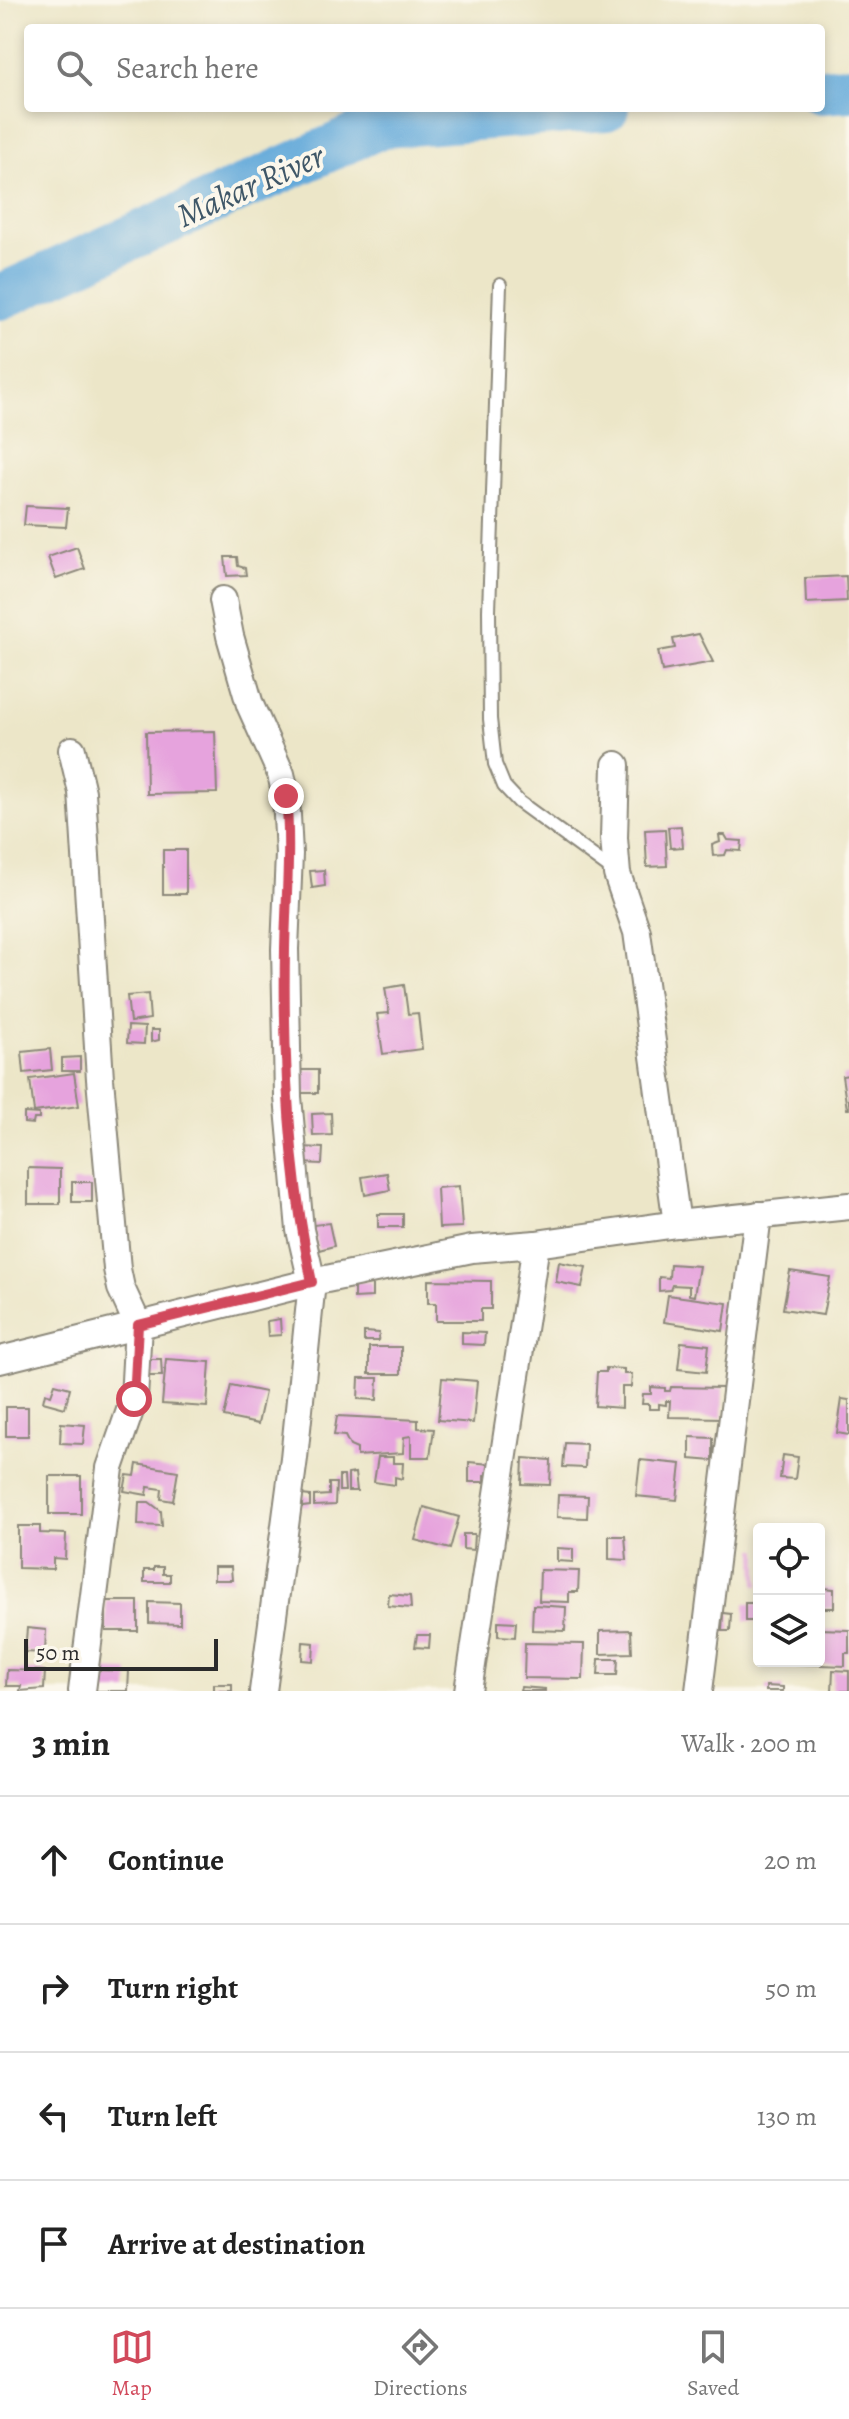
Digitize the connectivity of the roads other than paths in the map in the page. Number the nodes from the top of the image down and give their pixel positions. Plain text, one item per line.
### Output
1 (500, 285) dead end
2 (223, 600) dead end
3 (72, 750) dead end
4 (616, 765) dead end
5 (617, 874) junction
6 (849, 1206) edge
7 (758, 1215) junction
8 (677, 1224) junction
9 (536, 1244) junction
10 (312, 1282) junction
11 (138, 1325) junction
12 (0, 1360) edge
13 (82, 1691) edge
14 (263, 1691) edge
15 (468, 1691) edge
16 (699, 1691) edge

1 - 5 lane
2 - 10 street
3 - 11 street
4 - 5 street
5 - 8 street
6 - 7 street
7 - 8 street
7 - 16 street
8 - 9 street
9 - 10 street
9 - 15 street
10 - 11 street
10 - 14 street
11 - 12 street
11 - 13 street

